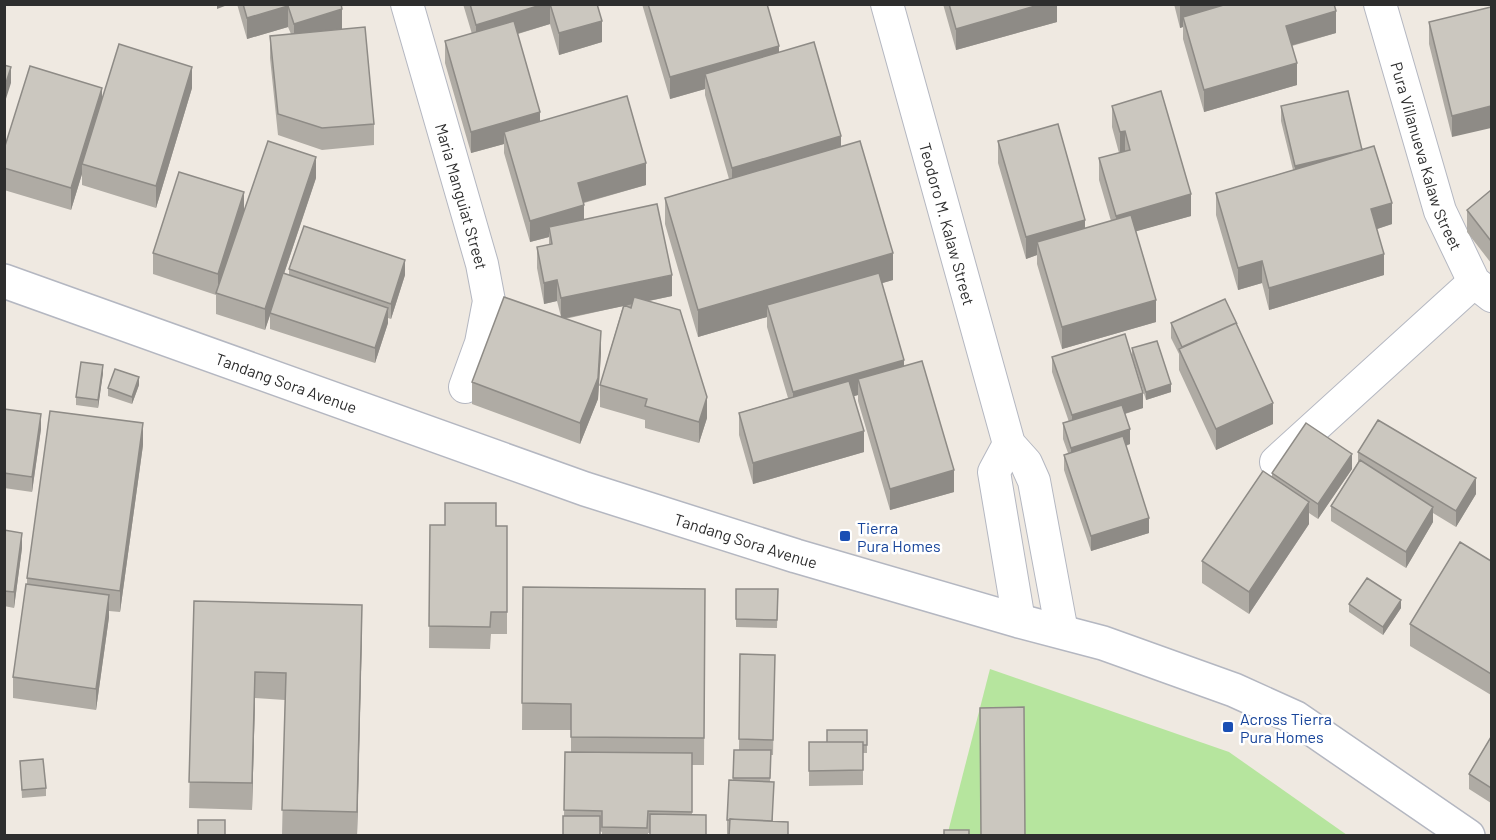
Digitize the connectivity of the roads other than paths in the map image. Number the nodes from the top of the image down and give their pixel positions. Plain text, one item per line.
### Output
1 (407, 4) edge
2 (887, 4) edge
3 (1380, 4) edge
4 (4, 280) edge
5 (1483, 289) edge
6 (465, 387) dead end
7 (1009, 444) junction
8 (1276, 462) edge
9 (1019, 621) junction
10 (1062, 632) junction
11 (1468, 836) edge

1 - 6 street, Maria Manguiat Street
2 - 7 street, Teodoro M. Kalaw Street
3 - 5 street, Pura Villanueva Kalaw Street
4 - 9 main road, Tandang Sora Avenue
5 - 8 street
7 - 9 street
7 - 10 street, Teodoro M. Kalaw Street
9 - 10 main road, Tandang Sora Avenue
10 - 11 main road, Tandang Sora Avenue

